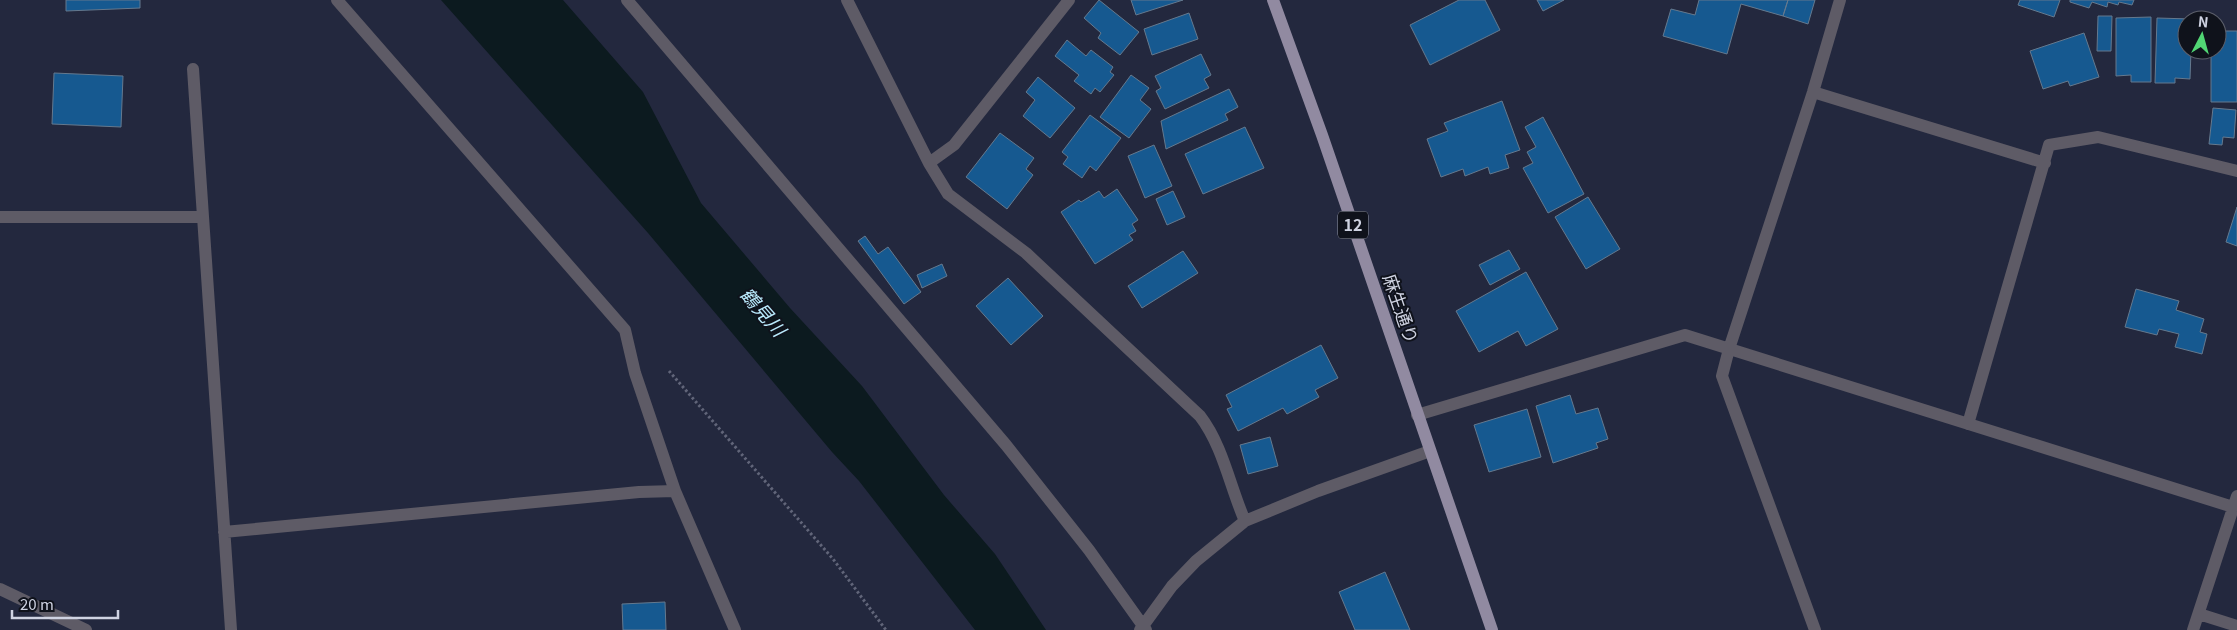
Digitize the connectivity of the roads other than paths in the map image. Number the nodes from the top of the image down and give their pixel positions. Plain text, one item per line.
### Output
1 (336, 0) edge
2 (627, 0) edge
3 (848, 0) edge
4 (1070, 0) edge
5 (1273, 0) edge
6 (1840, 0) edge
7 (193, 69) dead end
8 (1814, 92) junction
9 (929, 163) junction
10 (2045, 163) junction
11 (2237, 171) edge
12 (202, 217) junction
13 (0, 218) edge
14 (1729, 349) junction
15 (1418, 415) junction
16 (1968, 424) junction
17 (1430, 451) junction
18 (675, 491) junction
19 (2235, 502) edge
20 (1245, 521) junction
21 (224, 532) junction
22 (0, 589) edge
23 (2199, 614) junction
24 (2237, 626) edge
25 (1143, 628) edge
26 (86, 630) edge
27 (231, 630) edge
28 (735, 630) edge
29 (1492, 630) edge
30 (1815, 630) edge
31 (2193, 630) edge

1 - 18 street
2 - 25 street
3 - 9 street
4 - 9 street
5 - 15 main road, 麻生通り / 12
6 - 8 street
7 - 12 street
8 - 10 street
8 - 14 street
9 - 20 street
10 - 11 street
10 - 16 street
12 - 13 street
12 - 21 street
14 - 15 street
14 - 16 street
14 - 30 street
15 - 17 main road, 麻生通り / 12
16 - 19 street
17 - 20 street
17 - 29 main road, 麻生通り / 12
18 - 21 street
18 - 28 street
19 - 23 street
20 - 25 street
21 - 27 street
22 - 26 street
23 - 24 street
23 - 31 street

